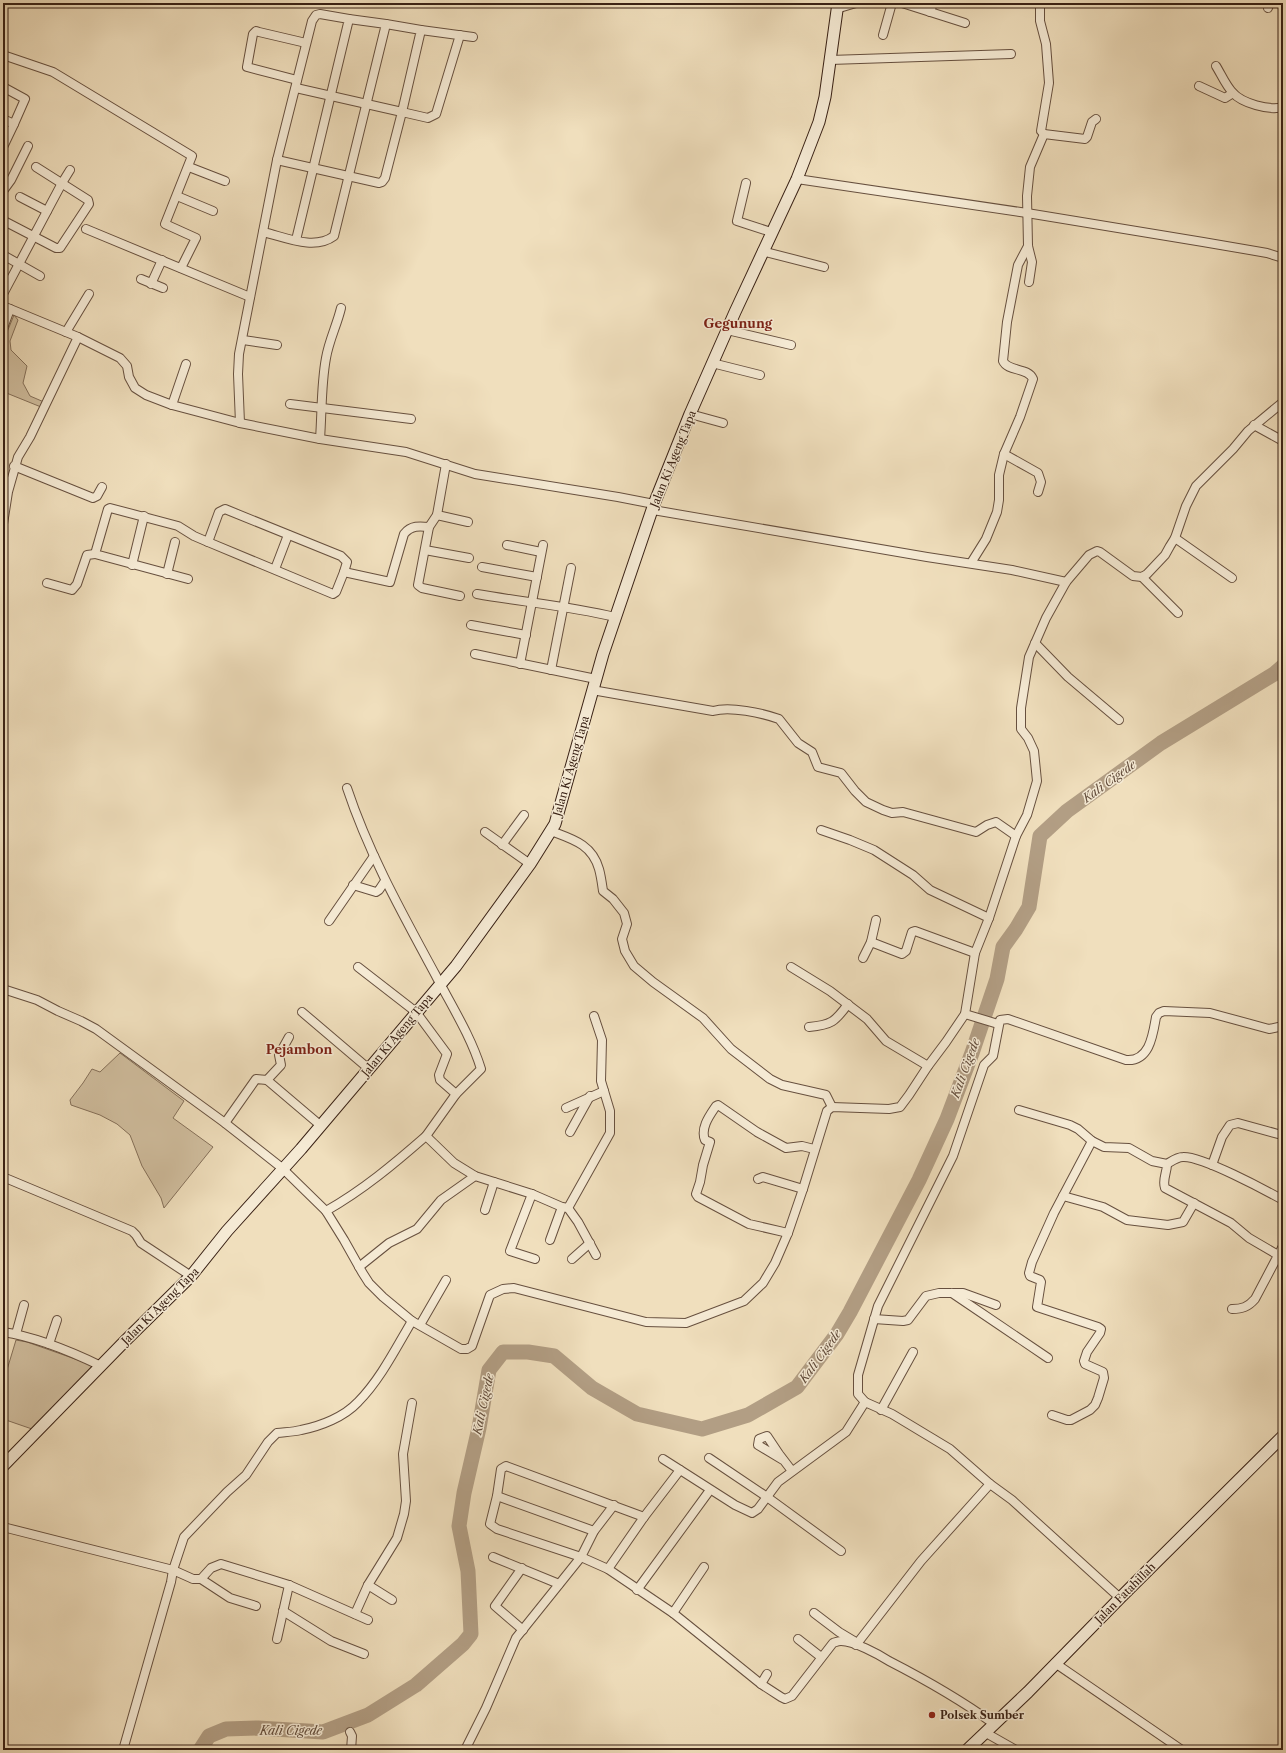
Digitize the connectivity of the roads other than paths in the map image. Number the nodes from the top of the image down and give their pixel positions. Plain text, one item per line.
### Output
1 (856, 3) edge
2 (892, 3) edge
3 (902, 3) edge
4 (933, 3) edge
5 (837, 6) edge
6 (1040, 7) dead end
7 (930, 12) junction
8 (349, 19) junction
9 (965, 23) dead end
10 (386, 24) junction
11 (421, 30) junction
12 (460, 35) junction
13 (883, 35) dead end
14 (473, 37) dead end
15 (306, 43) junction
16 (1011, 54) dead end
17 (3, 55) edge
18 (830, 60) junction
19 (1216, 66) dead end
20 (297, 80) junction
21 (1199, 86) dead end
22 (3, 87) edge
23 (296, 88) junction
24 (1233, 93) junction
25 (331, 95) junction
26 (366, 103) junction
27 (1283, 107) edge
28 (402, 112) junction
29 (3, 118) edge
30 (1096, 119) dead end
31 (14, 124) junction
32 (1044, 134) junction
33 (28, 146) dead end
34 (3, 147) edge
35 (278, 160) junction
36 (189, 166) junction
37 (36, 167) dead end
38 (313, 168) junction
39 (70, 170) dead end
40 (349, 176) junction
41 (797, 179) junction
42 (225, 182) dead end
43 (62, 183) junction
44 (746, 183) dead end
45 (3, 191) edge
46 (20, 196) dead end
47 (177, 196) junction
48 (47, 211) junction
49 (213, 211) dead end
50 (1027, 213) junction
51 (6, 222) dead end
52 (86, 229) dead end
53 (263, 232) junction
54 (771, 232) junction
55 (34, 237) junction
56 (296, 240) junction
57 (1028, 246) junction
58 (762, 251) junction
59 (3, 256) edge
60 (1283, 258) edge
61 (162, 260) junction
62 (19, 264) junction
63 (824, 267) dead end
64 (181, 268) junction
65 (40, 276) dead end
66 (141, 279) dead end
67 (1029, 282) dead end
68 (151, 284) junction
69 (163, 288) dead end
70 (3, 294) edge
71 (89, 294) dead end
72 (250, 297) junction
73 (7, 308) edge
74 (341, 308) dead end
75 (3, 328) edge
76 (727, 330) junction
77 (66, 332) junction
78 (78, 337) junction
79 (243, 340) junction
80 (277, 345) dead end
81 (790, 345) dead end
82 (712, 363) junction
83 (186, 364) dead end
84 (760, 375) dead end
85 (1283, 402) edge
86 (172, 404) junction
87 (290, 404) dead end
88 (322, 409) junction
89 (690, 414) junction
90 (412, 419) dead end
91 (240, 423) junction
92 (722, 423) dead end
93 (1254, 426) junction
94 (320, 439) junction
95 (1283, 441) edge
96 (1004, 454) junction
97 (446, 464) junction
98 (14, 466) junction
99 (102, 487) dead end
100 (1038, 492) dead end
101 (654, 507) junction
102 (437, 515) junction
103 (144, 516) junction
104 (3, 522) edge
105 (468, 522) dead end
106 (429, 527) junction
107 (288, 535) junction
108 (1175, 538) junction
109 (175, 542) dead end
110 (208, 542) junction
111 (507, 544) dead end
112 (426, 550) junction
113 (95, 554) junction
114 (469, 558) dead end
115 (971, 563) junction
116 (132, 565) junction
117 (482, 567) dead end
118 (571, 568) dead end
119 (274, 569) junction
120 (344, 572) junction
121 (167, 574) junction
122 (537, 577) junction
123 (1142, 577) junction
124 (1232, 578) dead end
125 (188, 579) dead end
126 (1066, 582) junction
127 (47, 583) dead end
128 (477, 594) dead end
129 (460, 596) dead end
130 (531, 604) junction
131 (564, 606) junction
132 (1178, 613) dead end
133 (615, 617) junction
134 (471, 625) dead end
135 (526, 634) junction
136 (1035, 643) junction
137 (475, 654) dead end
138 (520, 664) junction
139 (551, 670) junction
140 (596, 679) junction
141 (592, 690) junction
142 (1119, 720) dead end
143 (347, 788) dead end
144 (524, 815) dead end
145 (821, 830) dead end
146 (550, 831) junction
147 (485, 832) dead end
148 (1016, 836) junction
149 (502, 845) junction
150 (374, 856) junction
151 (530, 864) junction
152 (385, 881) junction
153 (353, 885) junction
154 (989, 918) junction
155 (876, 920) dead end
156 (329, 921) dead end
157 (871, 942) junction
158 (975, 953) junction
159 (863, 958) dead end
160 (358, 967) dead end
161 (791, 967) dead end
162 (440, 984) junction
163 (3, 989) edge
164 (848, 1004) junction
165 (302, 1012) dead end
166 (416, 1012) junction
167 (967, 1014) junction
168 (594, 1016) dead end
169 (995, 1022) junction
170 (1283, 1026) edge
171 (809, 1027) dead end
172 (289, 1037) dead end
173 (928, 1066) junction
174 (369, 1069) junction
175 (267, 1080) junction
176 (604, 1091) junction
177 (456, 1094) junction
178 (590, 1096) junction
179 (832, 1107) junction
180 (566, 1108) dead end
181 (1019, 1110) dead end
182 (225, 1123) junction
183 (320, 1125) junction
184 (570, 1132) dead end
185 (1278, 1134) dead end
186 (426, 1136) junction
187 (1092, 1141) junction
188 (814, 1149) junction
189 (1167, 1164) junction
190 (1212, 1165) junction
191 (282, 1168) junction
192 (475, 1176) junction
193 (3, 1178) edge
194 (758, 1179) dead end
195 (494, 1182) junction
196 (803, 1189) junction
197 (532, 1194) junction
198 (1064, 1196) junction
199 (1283, 1200) edge
200 (1194, 1203) junction
201 (565, 1208) junction
202 (485, 1210) dead end
203 (326, 1211) junction
204 (788, 1233) junction
205 (550, 1240) dead end
206 (590, 1243) junction
207 (1283, 1246) edge
208 (596, 1255) dead end
209 (1278, 1255) junction
210 (572, 1259) dead end
211 (535, 1260) dead end
212 (359, 1267) junction
213 (192, 1276) junction
214 (446, 1280) dead end
215 (951, 1292) junction
216 (24, 1305) dead end
217 (996, 1305) dead end
218 (1232, 1309) dead end
219 (874, 1319) junction
220 (57, 1320) dead end
221 (412, 1321) junction
222 (420, 1326) junction
223 (3, 1332) edge
224 (16, 1334) junction
225 (49, 1344) junction
226 (913, 1352) dead end
227 (1048, 1358) dead end
228 (101, 1366) junction
229 (864, 1402) junction
230 (412, 1403) dead end
231 (881, 1410) junction
232 (1052, 1415) dead end
233 (1283, 1436) edge
234 (709, 1458) dead end
235 (663, 1459) dead end
236 (783, 1460) dead end
237 (3, 1466) edge
238 (680, 1470) junction
239 (792, 1470) junction
240 (990, 1484) junction
241 (710, 1490) junction
242 (497, 1496) junction
243 (767, 1497) junction
244 (614, 1505) junction
245 (644, 1517) junction
246 (3, 1527) edge
247 (594, 1531) junction
248 (841, 1551) dead end
249 (492, 1557) dead end
250 (581, 1557) junction
251 (704, 1567) dead end
252 (522, 1568) junction
253 (608, 1569) junction
254 (173, 1570) junction
255 (201, 1579) junction
256 (560, 1584) junction
257 (289, 1585) junction
258 (368, 1585) junction
259 (637, 1590) junction
260 (1120, 1598) junction
261 (392, 1600) dead end
262 (256, 1606) dead end
263 (283, 1611) junction
264 (673, 1613) junction
265 (814, 1613) dead end
266 (355, 1614) junction
267 (368, 1620) dead end
268 (522, 1630) junction
269 (276, 1639) dead end
270 (798, 1639) dead end
271 (857, 1644) junction
272 (364, 1654) dead end
273 (822, 1657) junction
274 (1055, 1663) junction
275 (766, 1674) dead end
276 (761, 1684) junction
277 (994, 1724) junction
278 (350, 1732) dead end
279 (986, 1733) junction
280 (123, 1750) edge
281 (351, 1750) edge
282 (465, 1750) edge
283 (966, 1750) edge
284 (1016, 1750) edge
285 (1182, 1750) edge

1 - 5 street
2 - 13 street
3 - 7 street
4 - 7 street
5 - 18 street, Jalan Ki Ageng Tapa
6 - 32 street
7 - 9 street
8 - 10 street
8 - 15 street
8 - 25 street
10 - 11 street
10 - 26 street
11 - 12 street
11 - 28 street
12 - 14 street
12 - 28 street
15 - 20 street
15 - 20 street
16 - 18 street
17 - 36 street
18 - 41 street, Jalan Ki Ageng Tapa
19 - 24 street
20 - 23 street
21 - 24 street
22 - 31 street
23 - 25 street
23 - 35 street
24 - 27 street
25 - 26 street
25 - 38 street
26 - 28 street
26 - 40 street
28 - 40 street
29 - 31 street
30 - 32 street
31 - 34 street
32 - 50 street
33 - 45 street
35 - 38 street
35 - 53 street
36 - 42 street
36 - 47 street
37 - 43 street
38 - 40 street
38 - 56 street
39 - 43 street
40 - 56 street
41 - 50 street
41 - 54 street, Jalan Ki Ageng Tapa
43 - 48 street
43 - 55 street
44 - 54 street
46 - 48 street
47 - 49 street
47 - 64 street
48 - 55 street
50 - 57 street
50 - 60 street
51 - 55 street
52 - 61 street
53 - 56 street
53 - 72 street
54 - 58 street, Jalan Ki Ageng Tapa
55 - 62 street
57 - 67 street
57 - 96 street
58 - 63 street
58 - 76 street, Jalan Ki Ageng Tapa
59 - 62 street
61 - 64 street
61 - 68 street
62 - 65 street
62 - 70 street
64 - 72 street
66 - 68 street
68 - 69 street
71 - 77 street
72 - 79 street
73 - 75 street
73 - 77 street
74 - 88 street
76 - 81 street
76 - 82 street, Jalan Ki Ageng Tapa
77 - 78 street
78 - 86 street
78 - 98 street
79 - 80 street
79 - 91 street
82 - 84 street
82 - 89 street, Jalan Ki Ageng Tapa
83 - 86 street
85 - 93 street
86 - 91 street
87 - 88 street
88 - 90 street
88 - 94 street
89 - 92 street
89 - 101 street, Jalan Ki Ageng Tapa
91 - 94 street
93 - 95 street
93 - 108 street
94 - 97 street
96 - 100 street
96 - 115 street
97 - 101 street
97 - 102 street
98 - 99 street
98 - 104 street
101 - 115 street
101 - 133 street, Jalan Ki Ageng Tapa
102 - 105 street
102 - 106 street
103 - 110 street
103 - 113 street
103 - 116 street
106 - 112 street
106 - 120 street
107 - 110 street
107 - 119 street
107 - 120 street
108 - 123 street
108 - 124 street
109 - 121 street
110 - 119 street
111 - 122 street
112 - 114 street
112 - 129 street
113 - 116 street
113 - 127 street
115 - 126 street
116 - 121 street
117 - 122 street
118 - 131 street
119 - 120 street
121 - 125 street
122 - 130 street
123 - 126 street
123 - 132 street
126 - 136 street
128 - 130 street
130 - 131 street
130 - 135 street
131 - 133 street
131 - 139 street
133 - 140 street, Jalan Ki Ageng Tapa
134 - 135 street
135 - 138 street
136 - 142 street
136 - 148 street
137 - 138 street
138 - 139 street
139 - 140 street
140 - 141 street, Jalan Ki Ageng Tapa
141 - 146 street, Jalan Ki Ageng Tapa
141 - 148 street
143 - 150 street
144 - 149 street
145 - 154 street
146 - 151 street, Jalan Ki Ageng Tapa
146 - 179 street
147 - 149 street
148 - 154 street
149 - 151 street
150 - 152 street
150 - 153 street
151 - 162 street, Jalan Ki Ageng Tapa
152 - 153 street
152 - 162 street
153 - 156 street
154 - 158 street
155 - 157 street
157 - 158 street
157 - 159 street
158 - 167 street
160 - 166 street
161 - 164 street
162 - 166 street, Jalan Ki Ageng Tapa
162 - 177 street
163 - 182 street
164 - 171 street
164 - 173 street
165 - 174 street
166 - 174 street, Jalan Ki Ageng Tapa
166 - 177 street
167 - 169 street
167 - 173 street
168 - 176 street
169 - 170 street
169 - 219 street
172 - 175 street
173 - 179 street
174 - 183 street, Jalan Ki Ageng Tapa
175 - 182 street
175 - 183 street
176 - 178 street
176 - 201 street
177 - 186 street
178 - 180 street
178 - 184 street
179 - 188 street
181 - 187 street
182 - 191 street
183 - 191 street, Jalan Ki Ageng Tapa
185 - 190 street
186 - 192 street
186 - 203 street
187 - 189 street
187 - 198 street
188 - 196 street
188 - 204 street
189 - 190 street
189 - 200 street
190 - 199 street
191 - 203 street
191 - 213 street, Jalan Ki Ageng Tapa
192 - 195 street
192 - 212 street
193 - 213 street
194 - 196 street
195 - 197 street
195 - 202 street
196 - 204 street
197 - 201 street
197 - 211 street
198 - 200 street
198 - 232 street
200 - 209 street
201 - 205 street
201 - 206 street
203 - 212 street
204 - 222 street
206 - 208 street
206 - 210 street
207 - 209 street
209 - 218 street
212 - 221 street
213 - 228 street, Jalan Ki Ageng Tapa
214 - 222 street
215 - 217 street
215 - 219 street
215 - 227 street
216 - 224 street
219 - 229 street
220 - 225 street
221 - 222 street
221 - 254 street
223 - 224 street
224 - 225 street
225 - 228 street
226 - 231 street
228 - 237 street, Jalan Ki Ageng Tapa
229 - 231 street
229 - 239 street
230 - 258 street
231 - 240 street
233 - 260 street, Jalan Fatahillah
234 - 243 street
235 - 238 street
236 - 239 street
238 - 241 street
238 - 245 street
239 - 243 street
240 - 260 street
240 - 271 street
241 - 243 street
241 - 259 street
242 - 244 street
242 - 247 street
242 - 250 street
243 - 248 street
244 - 245 street
244 - 247 street
245 - 253 street
246 - 254 street
247 - 250 street
249 - 252 street
250 - 253 street
250 - 256 street
251 - 264 street
252 - 256 street
252 - 268 street
253 - 259 street
254 - 255 street
254 - 280 street
255 - 257 street
255 - 262 street
256 - 268 street
257 - 263 street
257 - 266 street
258 - 261 street
258 - 266 street
259 - 264 street
260 - 274 street, Jalan Fatahillah
263 - 269 street
263 - 272 street
264 - 276 street
265 - 271 street
266 - 267 street
268 - 282 street
270 - 273 street
271 - 273 street
271 - 277 street
273 - 276 street
274 - 277 street, Jalan Fatahillah
274 - 285 street
275 - 276 street
277 - 279 street, Jalan Fatahillah
278 - 281 street
279 - 283 street, Jalan Fatahillah
279 - 284 street

